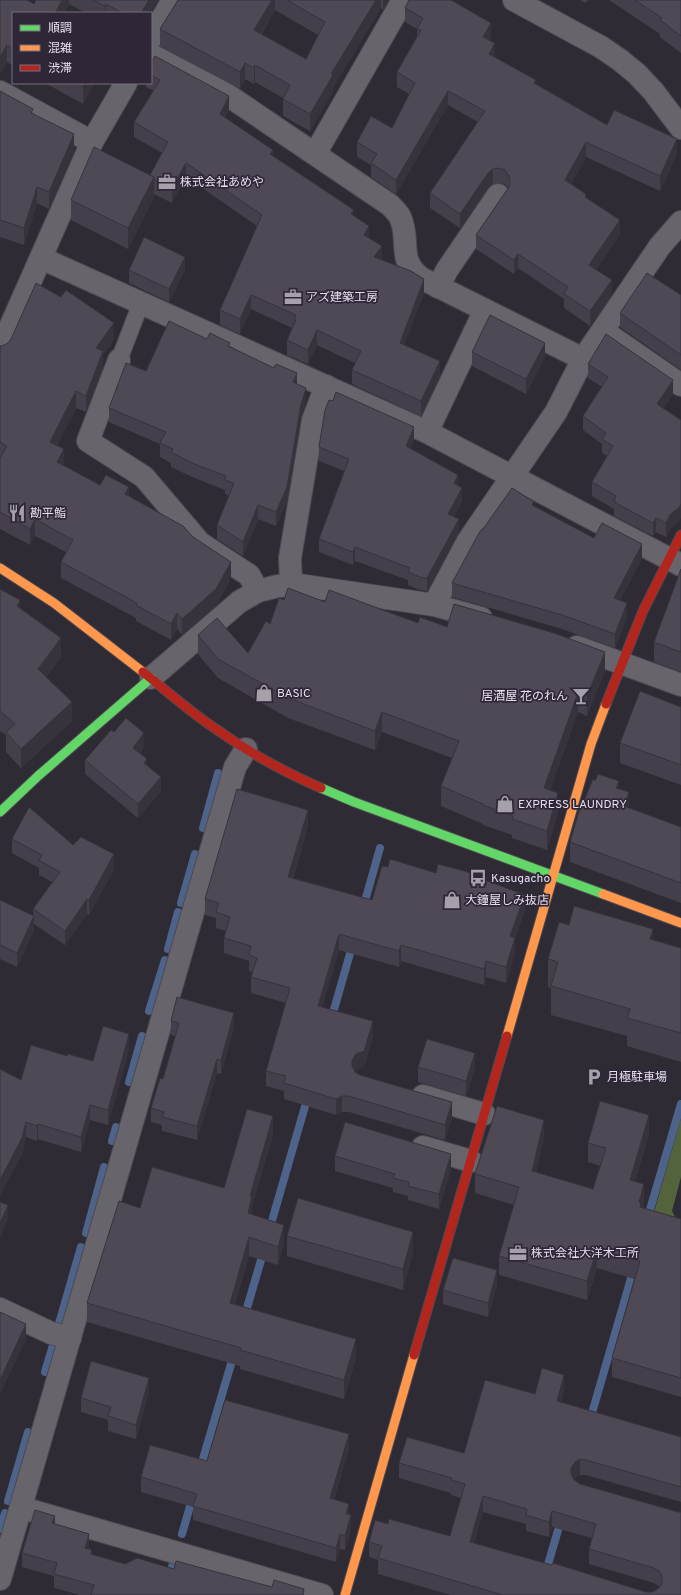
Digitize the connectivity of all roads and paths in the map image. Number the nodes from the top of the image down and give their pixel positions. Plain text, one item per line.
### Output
1 (173, 0) edge
2 (403, 0) edge
3 (514, 0) edge
4 (152, 36) edge
5 (152, 56) edge
6 (125, 84) edge
7 (0, 92) edge
8 (681, 128) edge
9 (92, 142) junction
10 (315, 154) junction
11 (498, 195) dead end
12 (681, 222) edge
13 (41, 258) junction
14 (438, 287) junction
15 (142, 303) junction
16 (484, 310) junction
17 (603, 331) junction
18 (0, 350) edge
19 (583, 359) junction
20 (119, 360) joint
21 (681, 385) edge
22 (326, 386) junction
23 (426, 432) junction
24 (512, 477) junction
25 (681, 536) edge
26 (674, 562) edge
27 (0, 568) edge
28 (291, 585) junction
29 (258, 591) junction
30 (434, 605) junction
31 (500, 624) edge
32 (558, 641) edge
33 (621, 663) junction
34 (151, 678) junction
35 (681, 685) edge
36 (246, 749) junction
37 (0, 812) edge
38 (553, 876) junction
39 (681, 923) edge
40 (402, 1090) edge
41 (484, 1114) junction
42 (404, 1141) edge
43 (470, 1161) junction
44 (0, 1309) edge
45 (70, 1338) junction
46 (21, 1507) junction
47 (0, 1579) edge
48 (322, 1595) edge
49 (345, 1595) edge

1 - 4 street
2 - 10 street
3 - 8 street
5 - 10 street
6 - 9 street
7 - 9 street
9 - 13 street
10 - 14 street
11 - 14 street
12 - 17 street
13 - 15 street
13 - 18 street
14 - 16 street
15 - 20 lane
15 - 22 street
16 - 19 street
16 - 23 street
17 - 19 street
17 - 21 street
19 - 24 street
20 - 29 street
22 - 23 street
22 - 28 street
23 - 24 street
24 - 26 street
24 - 30 street
25 - 26 street
26 - 33 street
27 - 34 street
28 - 29 street
28 - 30 street
29 - 34 street
30 - 31 street
32 - 33 street
33 - 35 street
33 - 38 street
34 - 36 street
34 - 37 street
36 - 38 street
36 - 45 street
38 - 39 street
38 - 41 street
40 - 41 street
41 - 43 street
42 - 43 street
43 - 49 street
44 - 45 street
45 - 46 street
46 - 47 street
46 - 48 street

